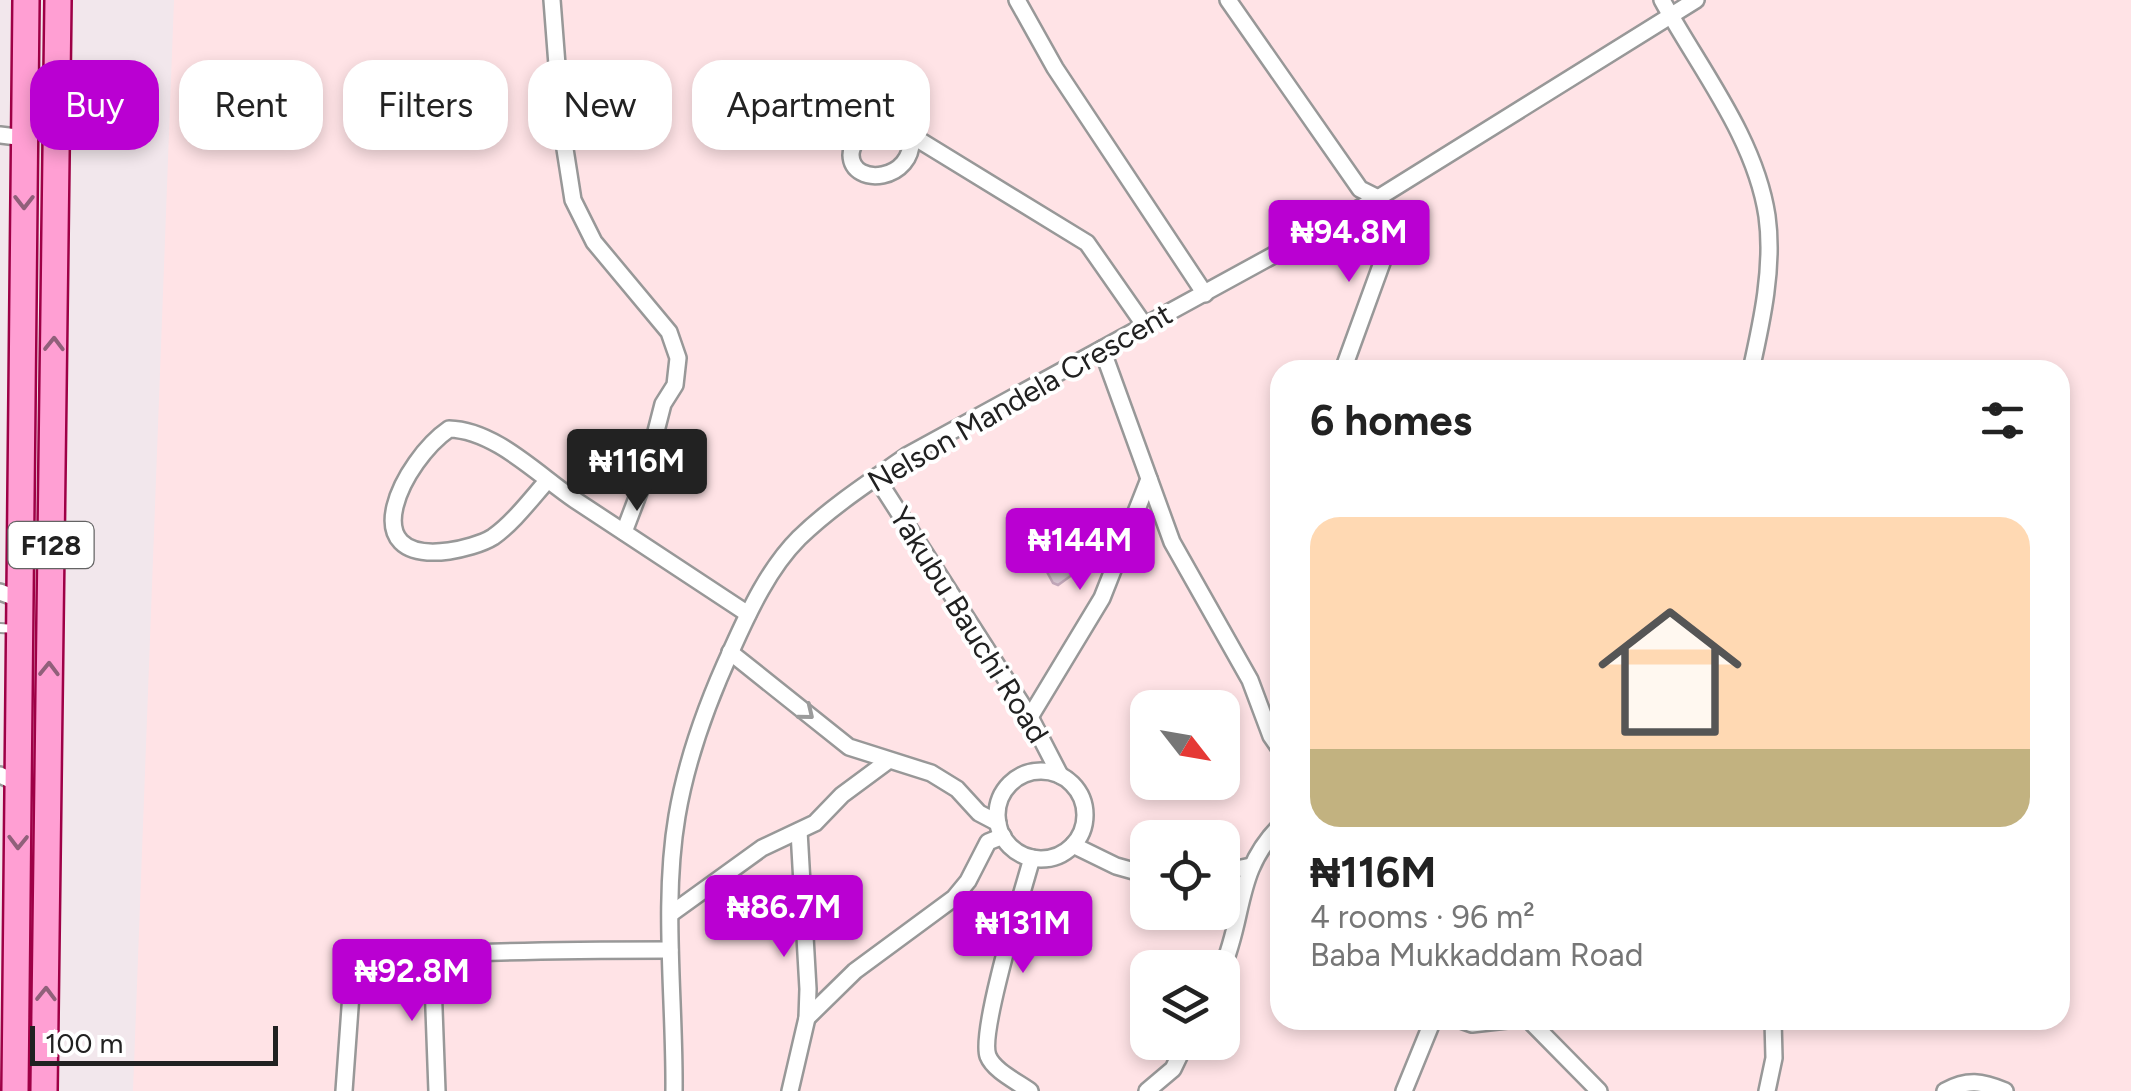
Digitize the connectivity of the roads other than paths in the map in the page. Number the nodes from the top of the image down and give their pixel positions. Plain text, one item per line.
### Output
1 (26, 0) edge
2 (58, 0) edge
3 (552, 0) edge
4 (1017, 0) edge
5 (1228, 0) edge
6 (1662, 0) edge
7 (1696, 0) edge
8 (1671, 17) junction
9 (12, 136) edge
10 (930, 146) edge
11 (1378, 198) junction
12 (1205, 294) junction
13 (1145, 326) junction
14 (1102, 349) junction
15 (1347, 360) edge
16 (1753, 360) edge
17 (876, 477) junction
18 (1149, 479) junction
19 (547, 481) junction
20 (624, 532) junction
21 (11, 596) edge
22 (748, 614) junction
23 (10, 629) edge
24 (730, 652) junction
25 (1030, 716) junction
26 (1270, 733) edge
27 (888, 761) junction
28 (1060, 775) junction
29 (10, 780) edge
30 (1000, 830) junction
31 (799, 831) junction
32 (1270, 839) edge
33 (1073, 845) junction
34 (1032, 858) junction
35 (1250, 866) junction
36 (1240, 868) edge
37 (1130, 870) edge
38 (672, 913) junction
39 (8, 943) edge
40 (670, 950) junction
41 (1230, 950) edge
42 (432, 955) junction
43 (807, 1018) junction
44 (1428, 1030) edge
45 (1539, 1030) edge
46 (1773, 1030) edge
47 (1177, 1060) edge
48 (15, 1091) edge
49 (44, 1091) edge
50 (344, 1091) edge
51 (437, 1091) edge
52 (674, 1091) edge
53 (790, 1091) edge
54 (1030, 1091) edge
55 (1148, 1091) edge
56 (1404, 1091) edge
57 (1599, 1091) edge
58 (1768, 1091) edge
59 (1944, 1091) edge
60 (2005, 1091) edge

1 - 9 main road, F128
49 -> 2 main road, F128
3 - 20 street
4 - 12 street
5 - 11 street
6 - 8 street
7 - 8 street, Nelson Mandela Crescent
8 - 11 street, Nelson Mandela Crescent
8 - 16 street
9 -> 21 main road, F128
10 - 13 street
11 - 12 street, Nelson Mandela Crescent
11 - 15 street
12 - 13 street, Nelson Mandela Crescent
13 - 14 street, Nelson Mandela Crescent
14 - 17 street, Nelson Mandela Crescent
14 - 18 street
17 - 22 street, Nelson Mandela Crescent
17 - 25 street, Yakubu Bauchi Road
18 - 25 street
18 - 26 street
19 - 19 street
19 - 20 street
20 - 22 street
21 - 23 main road, F128
22 - 24 street, Nelson Mandela Crescent
23 - 29 main road, F128
24 -> 27 street
24 - 38 street, Nelson Mandela Crescent
25 - 28 street, Yakubu Bauchi Road
27 - 30 street
27 - 31 street
28 - 30 street
28 - 33 street
29 -> 39 main road, F128
30 - 34 street
30 - 43 street
31 - 38 street
31 - 43 street
32 - 35 street
33 - 34 street
33 - 37 street
34 - 54 street
35 - 36 street
35 - 41 street
38 - 40 street, Nelson Mandela Crescent
39 - 48 main road, F128
40 - 42 street
40 - 52 street, Nelson Mandela Crescent
42 - 50 street
42 - 51 street
43 - 53 street
44 - 56 street
45 - 57 street
46 - 58 street
47 - 55 street
59 - 60 street

